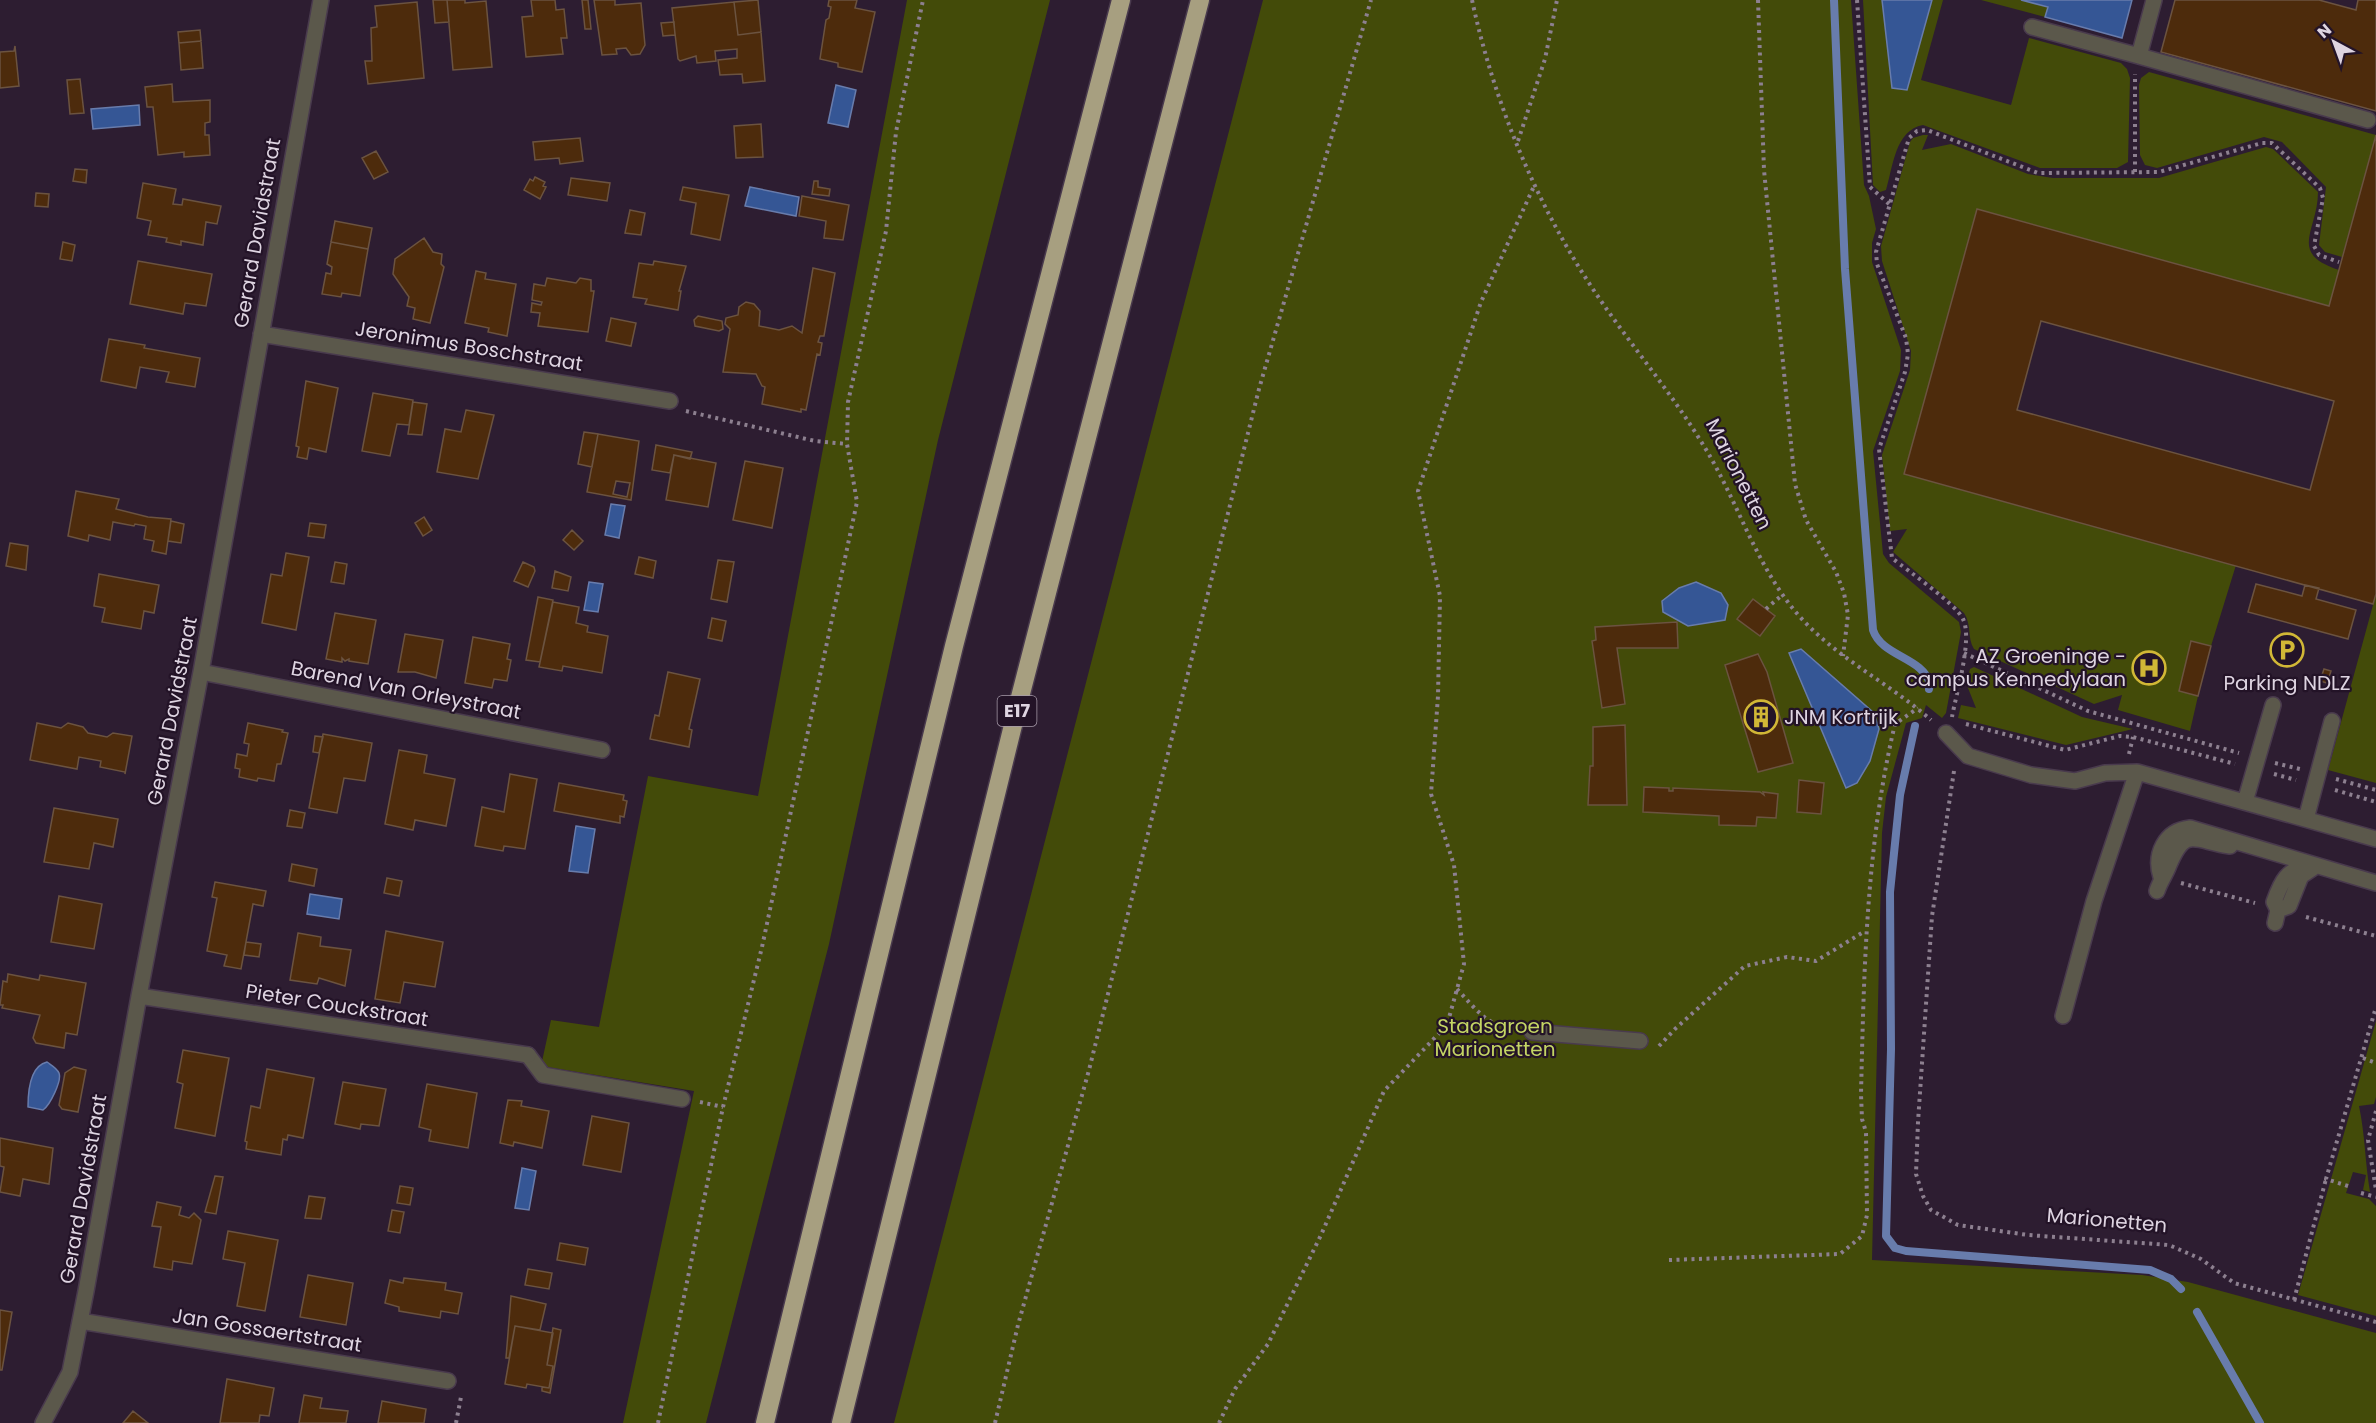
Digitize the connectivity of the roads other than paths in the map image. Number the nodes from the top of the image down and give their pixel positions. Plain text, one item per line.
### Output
1 (321, 0) edge
2 (1121, 0) edge
3 (1200, 0) edge
4 (2154, 0) edge
5 (2032, 27) dead end
6 (2139, 56) junction
7 (2368, 120) dead end
8 (261, 334) junction
9 (670, 401) road end
10 (201, 672) junction
11 (2273, 705) dead end
12 (2332, 721) dead end
13 (1949, 727) road end
14 (602, 750) dead end
15 (2138, 772) junction
16 (2245, 802) junction
17 (2306, 819) junction
18 (2376, 839) edge
19 (2316, 866) junction
20 (2376, 883) edge
21 (2159, 884) dead end
22 (2276, 917) dead end
23 (139, 996) junction
24 (2063, 1016) dead end
25 (1532, 1032) road end
26 (1640, 1041) dead end
27 (682, 1099) dead end
28 (80, 1321) junction
29 (448, 1381) dead end
30 (43, 1423) edge
31 (765, 1423) edge
32 (841, 1423) edge

1 - 8 street, Gerard Davidstraat
2 - 31 highway
3 - 32 highway, E17
4 - 6 street
5 - 6 street
6 - 7 street
8 - 9 street, Jeronimus Boschstraat
8 - 10 street, Gerard Davidstraat
10 - 14 street, Barend Van Orleystraat
10 - 23 street, Gerard Davidstraat
11 - 16 street
12 - 17 street
13 - 15 street
15 - 16 street
15 - 24 street
16 - 17 street
17 - 18 street
19 - 20 street
19 - 21 street
19 - 22 street
23 - 27 street, Pieter Couckstraat
23 - 28 street, Gerard Davidstraat
25 - 26 street
28 - 29 street, Jan Gossaertstraat
28 - 30 street, Gerard Davidstraat

